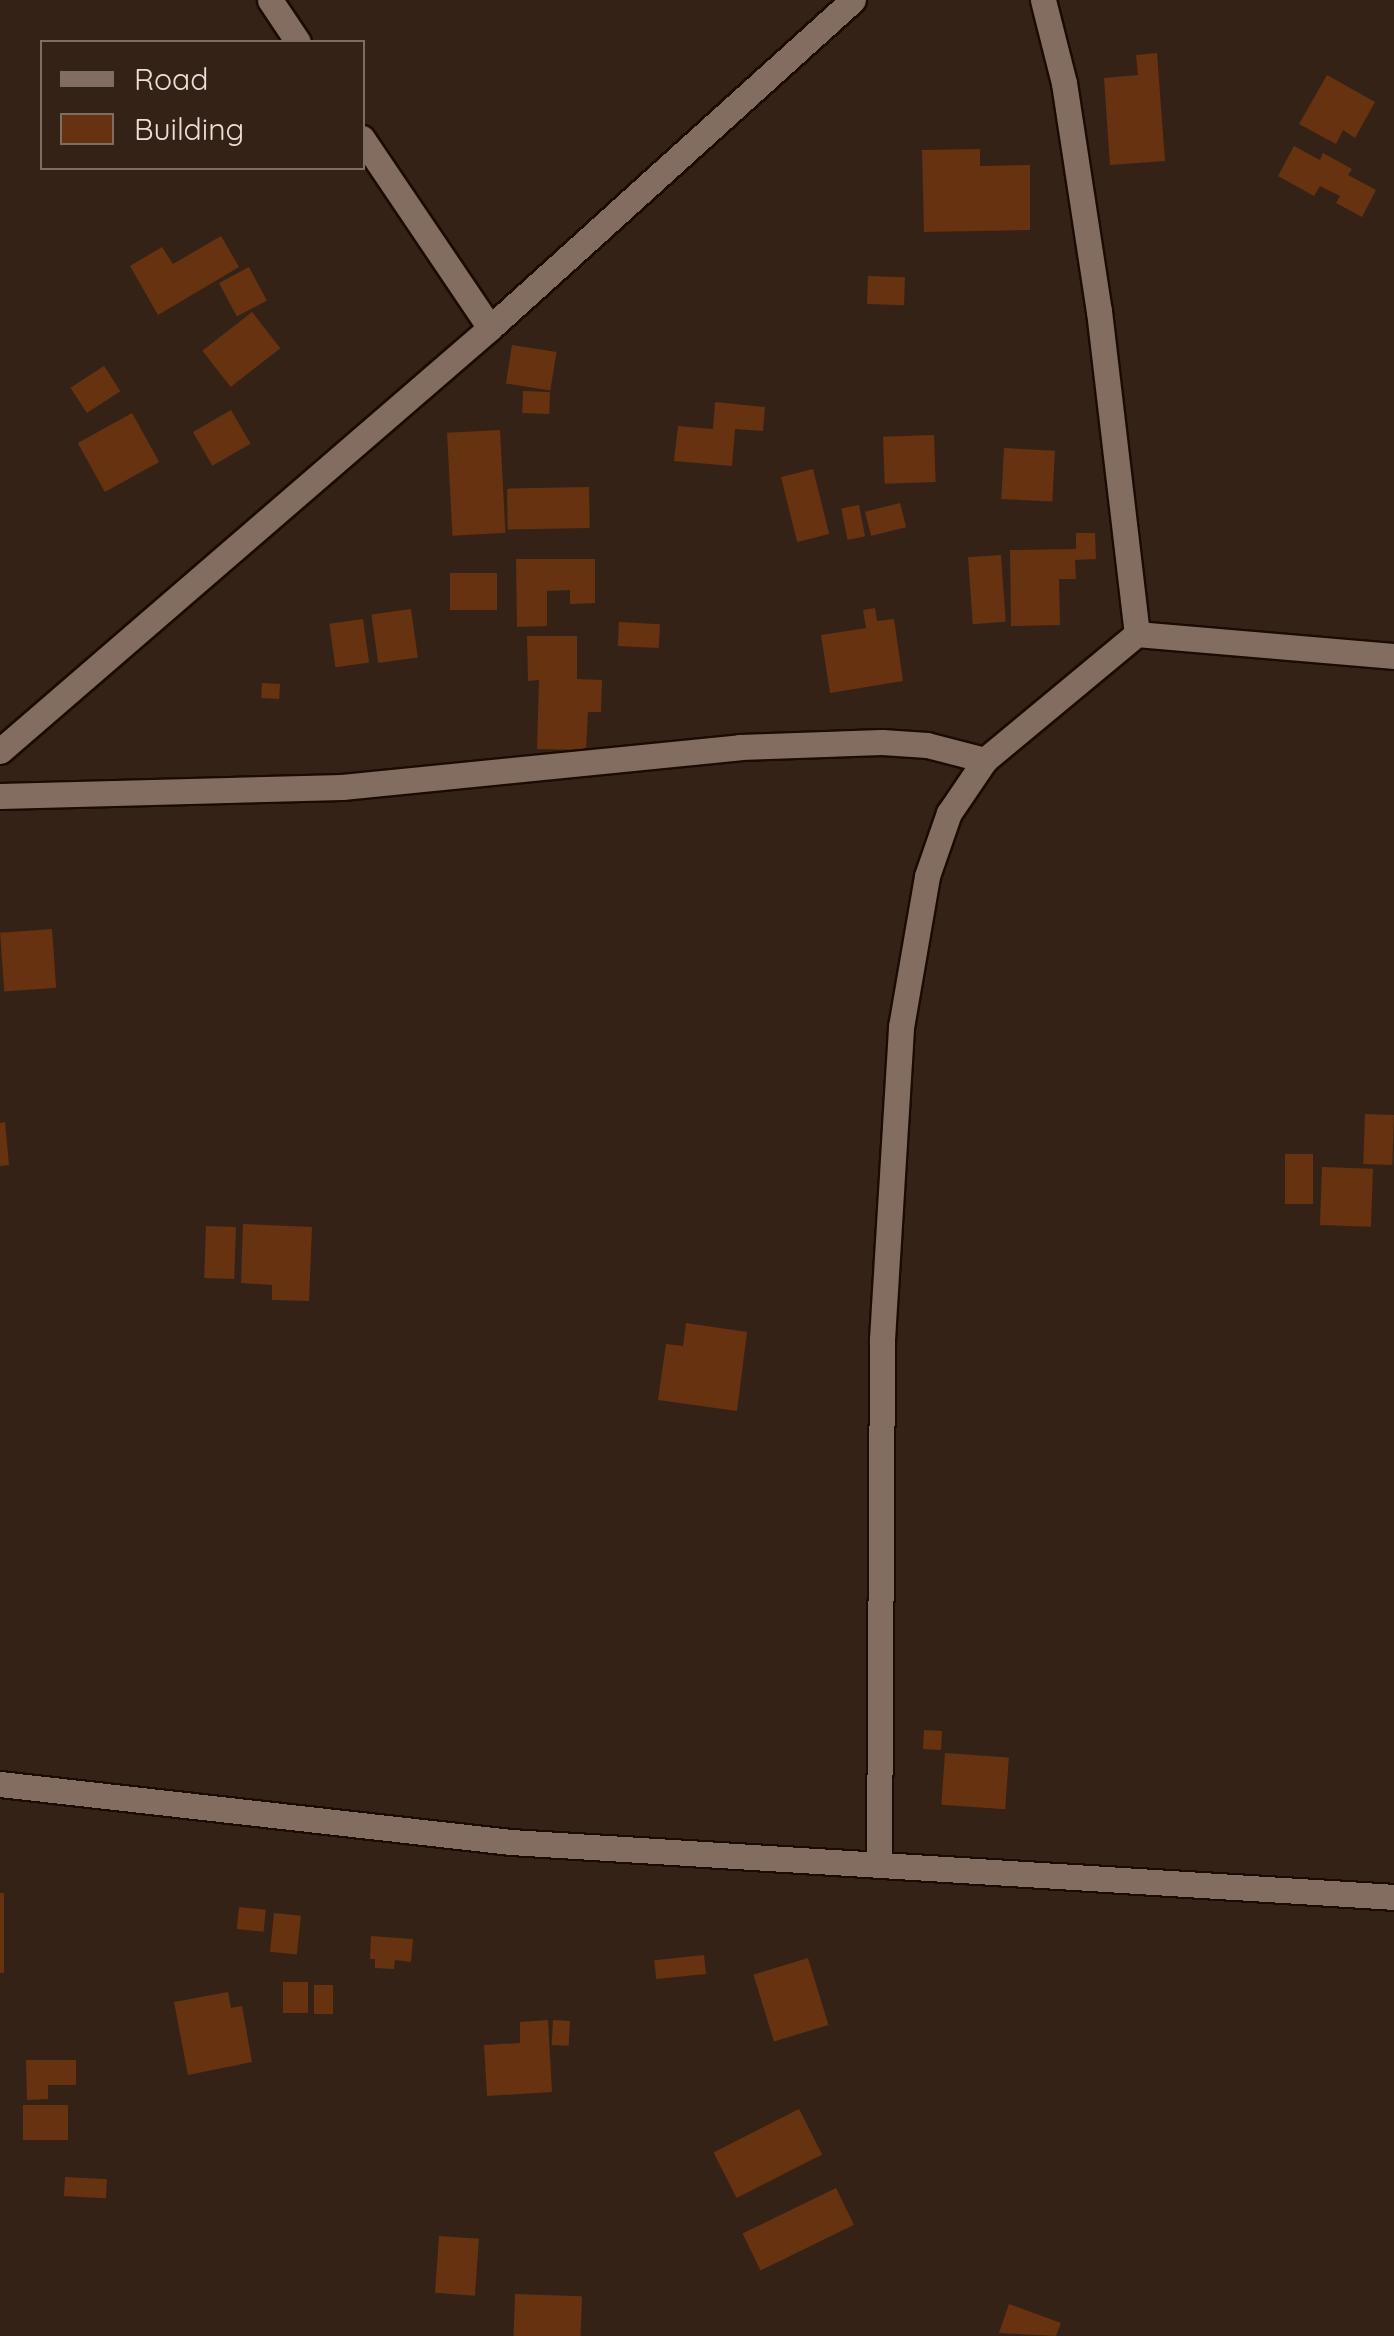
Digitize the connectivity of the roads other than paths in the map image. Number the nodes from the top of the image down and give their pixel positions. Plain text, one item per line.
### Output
1 (270, 0) edge
2 (853, 0) edge
3 (1043, 0) edge
4 (297, 40) edge
5 (365, 142) edge
6 (490, 328) junction
7 (1136, 634) junction
8 (1394, 656) edge
9 (0, 751) edge
10 (985, 760) junction
11 (0, 796) edge
12 (0, 1784) edge
13 (879, 1864) junction
14 (1394, 1897) edge

1 - 4 street
2 - 6 street
3 - 7 street
5 - 6 street
6 - 9 street
7 - 8 street
7 - 10 street
10 - 11 street
10 - 13 street
12 - 13 street
13 - 14 street

